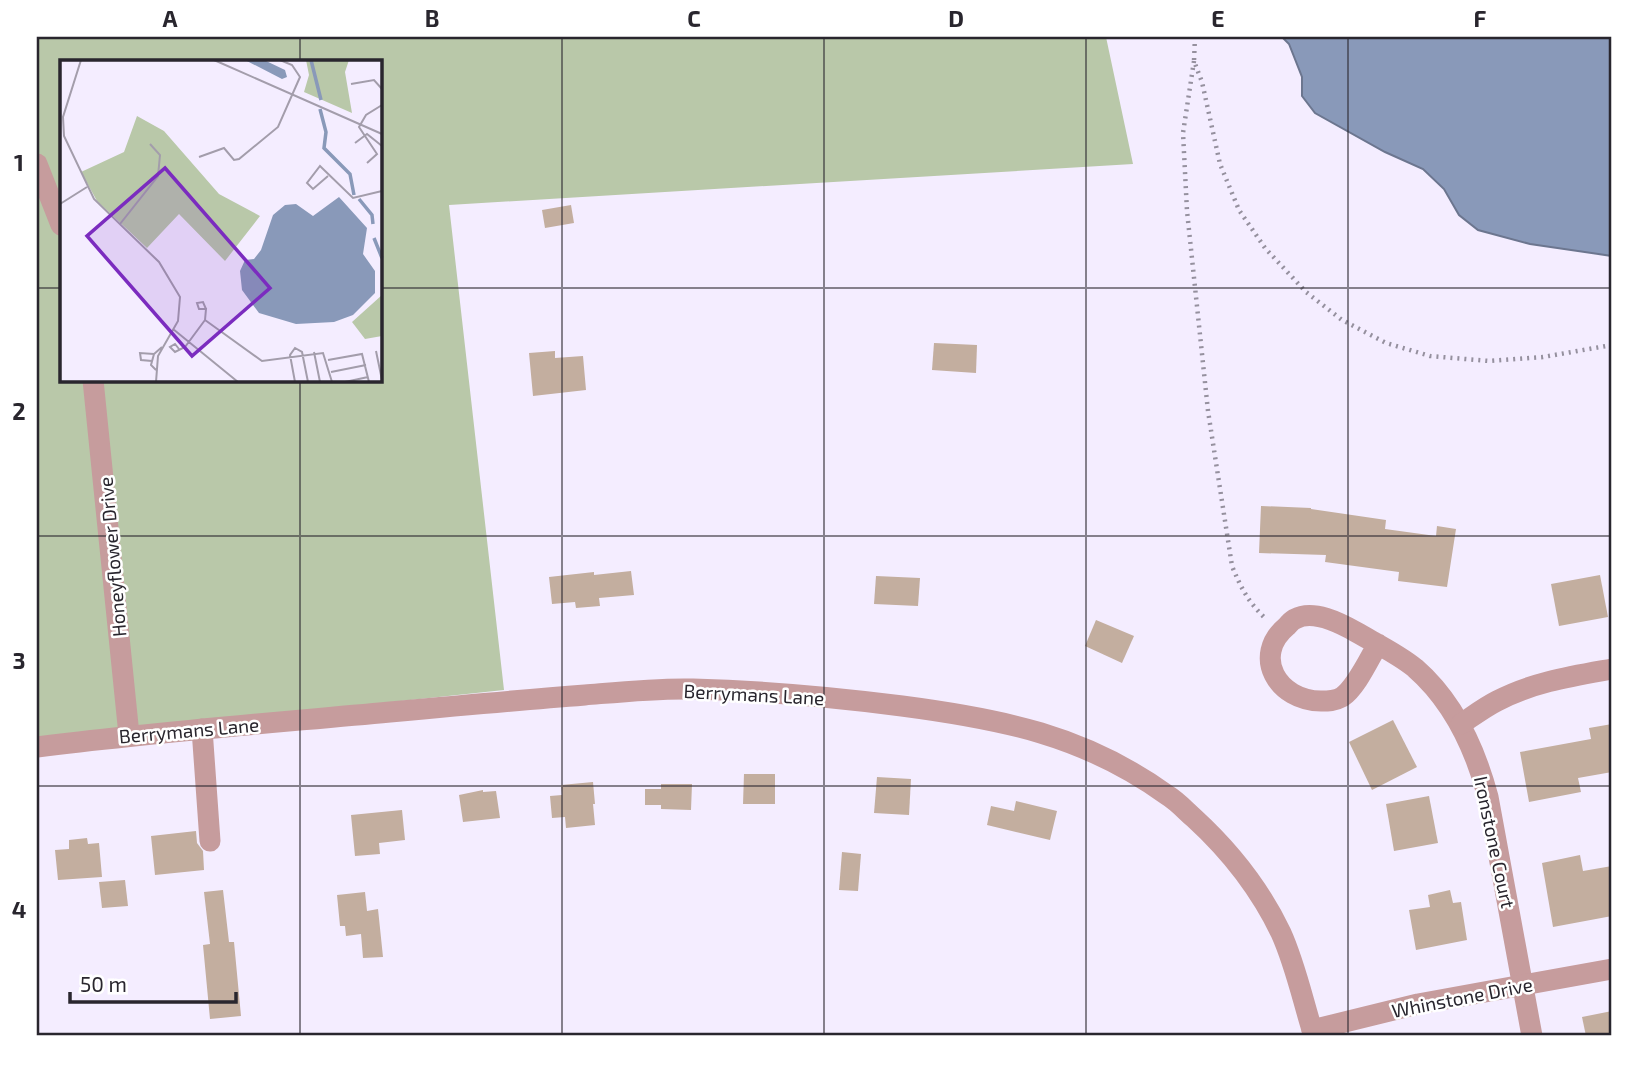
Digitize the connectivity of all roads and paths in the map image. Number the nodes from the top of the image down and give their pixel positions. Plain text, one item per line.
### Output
1 (1195, 37) edge
2 (1194, 61) junction
3 (37, 164) edge
4 (60, 222) edge
5 (1612, 345) edge
6 (93, 382) edge
7 (1280, 632) junction
8 (1378, 644) junction
9 (1612, 669) edge
10 (1461, 724) junction
11 (202, 729) junction
12 (129, 735) junction
13 (37, 747) edge
14 (210, 841) dead end
15 (1612, 969) edge
16 (1524, 985) junction
17 (1313, 1033) edge
18 (1532, 1036) edge

1 - 2 path
2 - 5 path
2 - 7 path
3 - 4 street
6 - 12 street, Honeyflower Drive
7 - 8 street, Ironstone Court
7 - 8 street
8 - 10 street, Ironstone Court
9 - 10 street
10 - 16 street, Ironstone Court
11 - 12 street, Berrymans Lane
11 - 14 street
11 - 17 street, Berrymans Lane
12 - 13 street, Berrymans Lane
15 - 16 street, Whinstone Drive
16 - 17 street, Whinstone Drive
16 - 18 street, Ironstone Court

